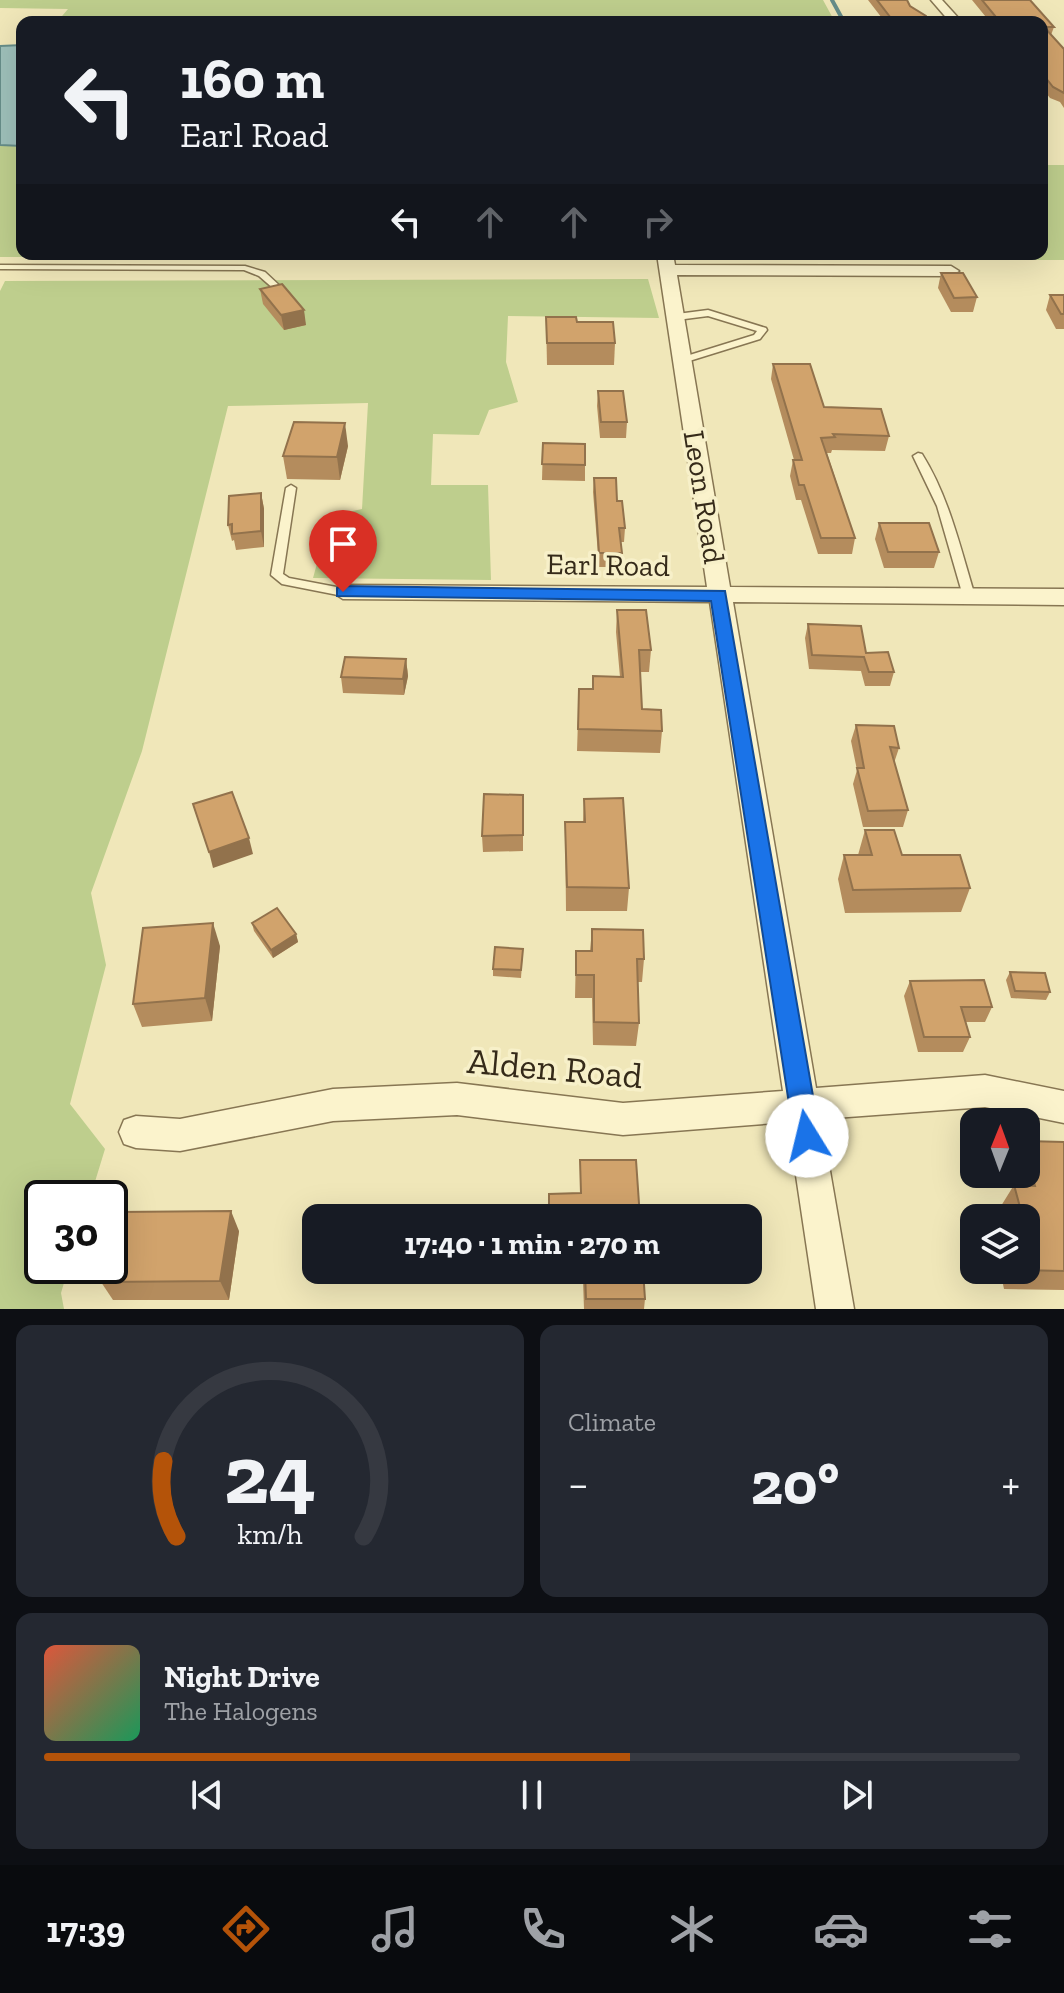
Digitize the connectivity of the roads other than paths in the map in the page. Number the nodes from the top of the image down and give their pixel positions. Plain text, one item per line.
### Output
1 (936, 0) edge
2 (951, 16) edge
3 (666, 262) edge
4 (0, 267) edge
5 (951, 271) edge
6 (277, 287) edge
7 (677, 317) junction
8 (683, 360) junction
9 (918, 456) dead end
10 (291, 488) dead end
11 (343, 592) joint
12 (719, 595) junction
13 (969, 596) junction
14 (1064, 597) edge
15 (803, 1107) junction
16 (1064, 1107) edge
17 (136, 1132) dead end
18 (835, 1309) edge

1 - 2 street
3 - 5 street
3 - 7 street, Leon Road
4 - 6 lane
7 - 8 street, Leon Road
7 - 8 lane
8 - 12 street, Leon Road
9 - 13 lane
10 - 11 lane
11 - 12 street, Earl Road
12 - 13 street, Earl Road
12 - 15 street, Leon Road
13 - 14 street, Earl Road
15 - 16 street, Alden Road
15 - 17 street, Alden Road
15 - 18 street, Leon Road

